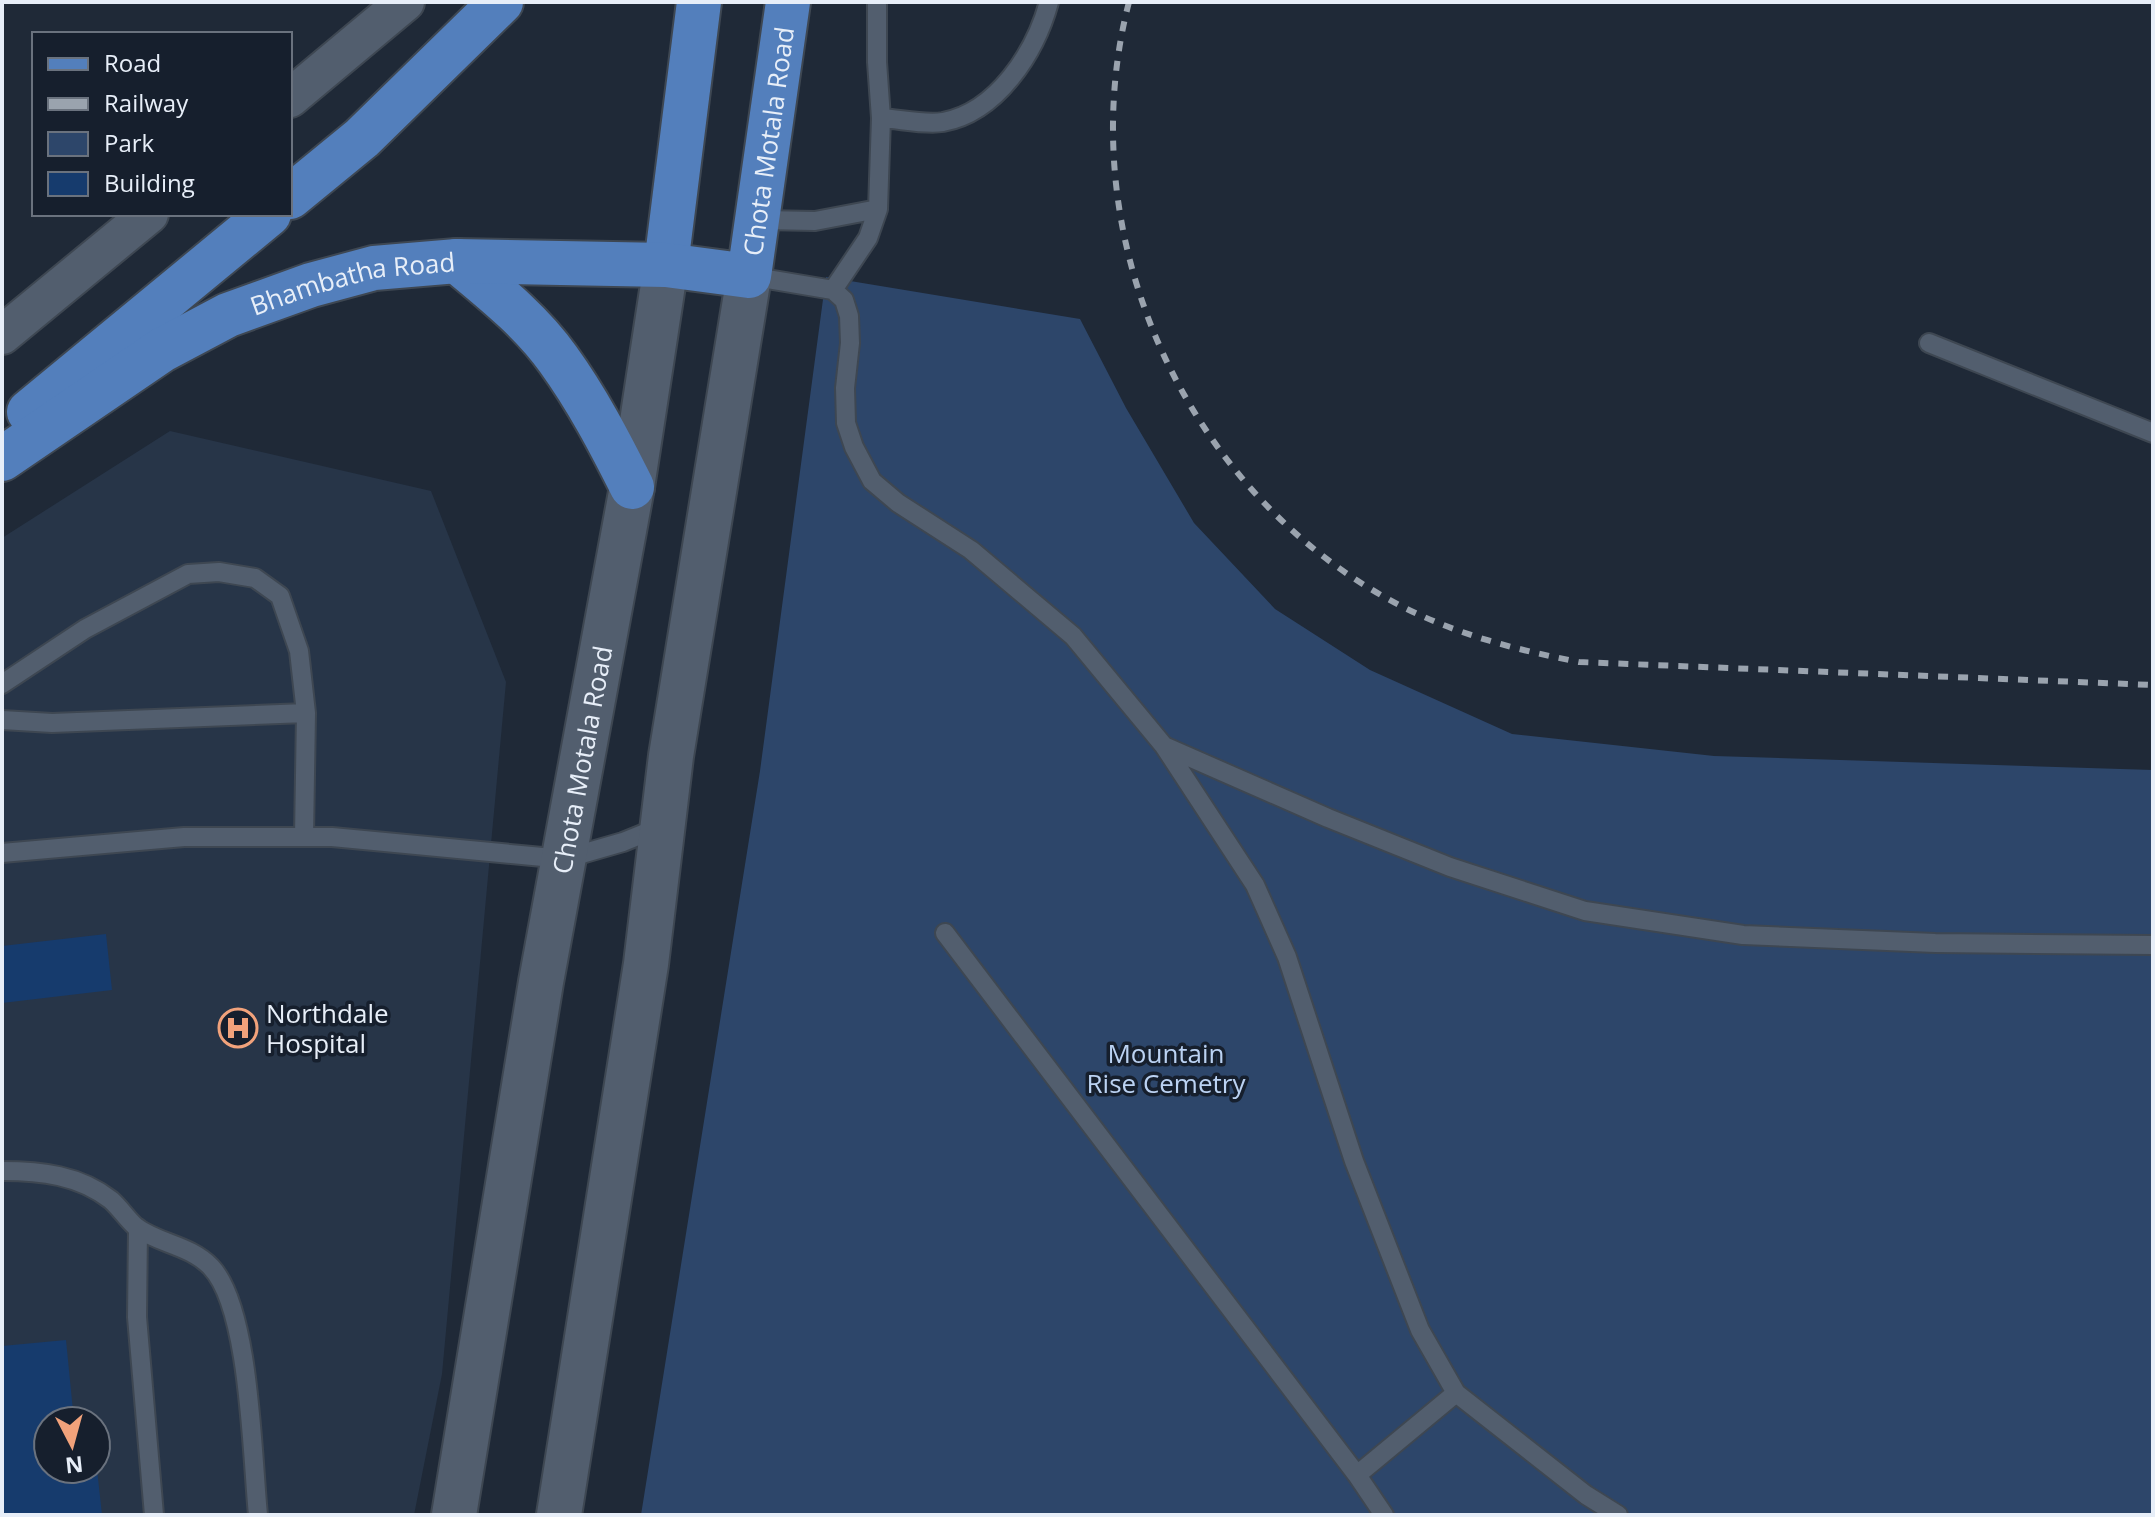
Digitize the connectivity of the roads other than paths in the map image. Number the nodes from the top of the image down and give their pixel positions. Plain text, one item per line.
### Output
1 (405, 2) edge
2 (501, 2) edge
3 (699, 2) edge
4 (788, 2) edge
5 (877, 2) edge
6 (1049, 2) edge
7 (292, 96) edge
8 (881, 118) junction
9 (292, 195) edge
10 (878, 209) junction
11 (146, 216) edge
12 (267, 216) edge
13 (756, 220) junction
14 (457, 261) junction
15 (666, 265) junction
16 (749, 276) junction
17 (833, 290) junction
18 (5, 327) edge
19 (1929, 343) dead end
20 (2, 433) edge
21 (2153, 433) edge
22 (2, 459) edge
23 (632, 487) junction
24 (2, 684) edge
25 (306, 713) junction
26 (2, 720) edge
27 (1164, 746) junction
28 (663, 826) junction
29 (304, 837) junction
30 (2, 853) edge
31 (564, 859) junction
32 (945, 933) dead end
33 (2153, 945) edge
34 (2, 1171) edge
35 (138, 1228) junction
36 (1456, 1393) junction
37 (1357, 1475) junction
38 (154, 1515) edge
39 (258, 1515) edge
40 (454, 1515) edge
41 (559, 1515) edge
42 (1384, 1515) edge
43 (1618, 1515) edge

1 - 7 street
2 - 9 main road
3 - 15 main road, Chota Motala Road
4 - 13 main road, Chota Motala Road
5 - 8 lane
6 - 8 lane
8 - 10 lane
10 - 13 lane
10 - 17 lane
11 - 18 street
12 - 20 main road
13 - 16 main road, Chota Motala Road
14 - 15 main road, Bhambatha Road
14 - 22 main road, Bhambatha Road
14 - 23 main road
15 - 16 main road, Bhambatha Road
15 - 23 street, Chota Motala Road
16 - 17 lane
16 - 28 street, Chota Motala Road
17 - 27 lane
19 - 21 lane
23 - 31 street, Chota Motala Road
24 - 25 lane
25 - 26 lane
25 - 29 lane
27 - 33 lane
27 - 36 lane
28 - 31 lane
28 - 41 street, Chota Motala Road
29 - 30 lane
29 - 31 lane
31 - 40 street, Chota Motala Road
32 - 37 lane
34 - 35 lane
35 - 38 lane
35 - 39 lane
36 - 37 lane
36 - 43 lane
37 - 42 lane

